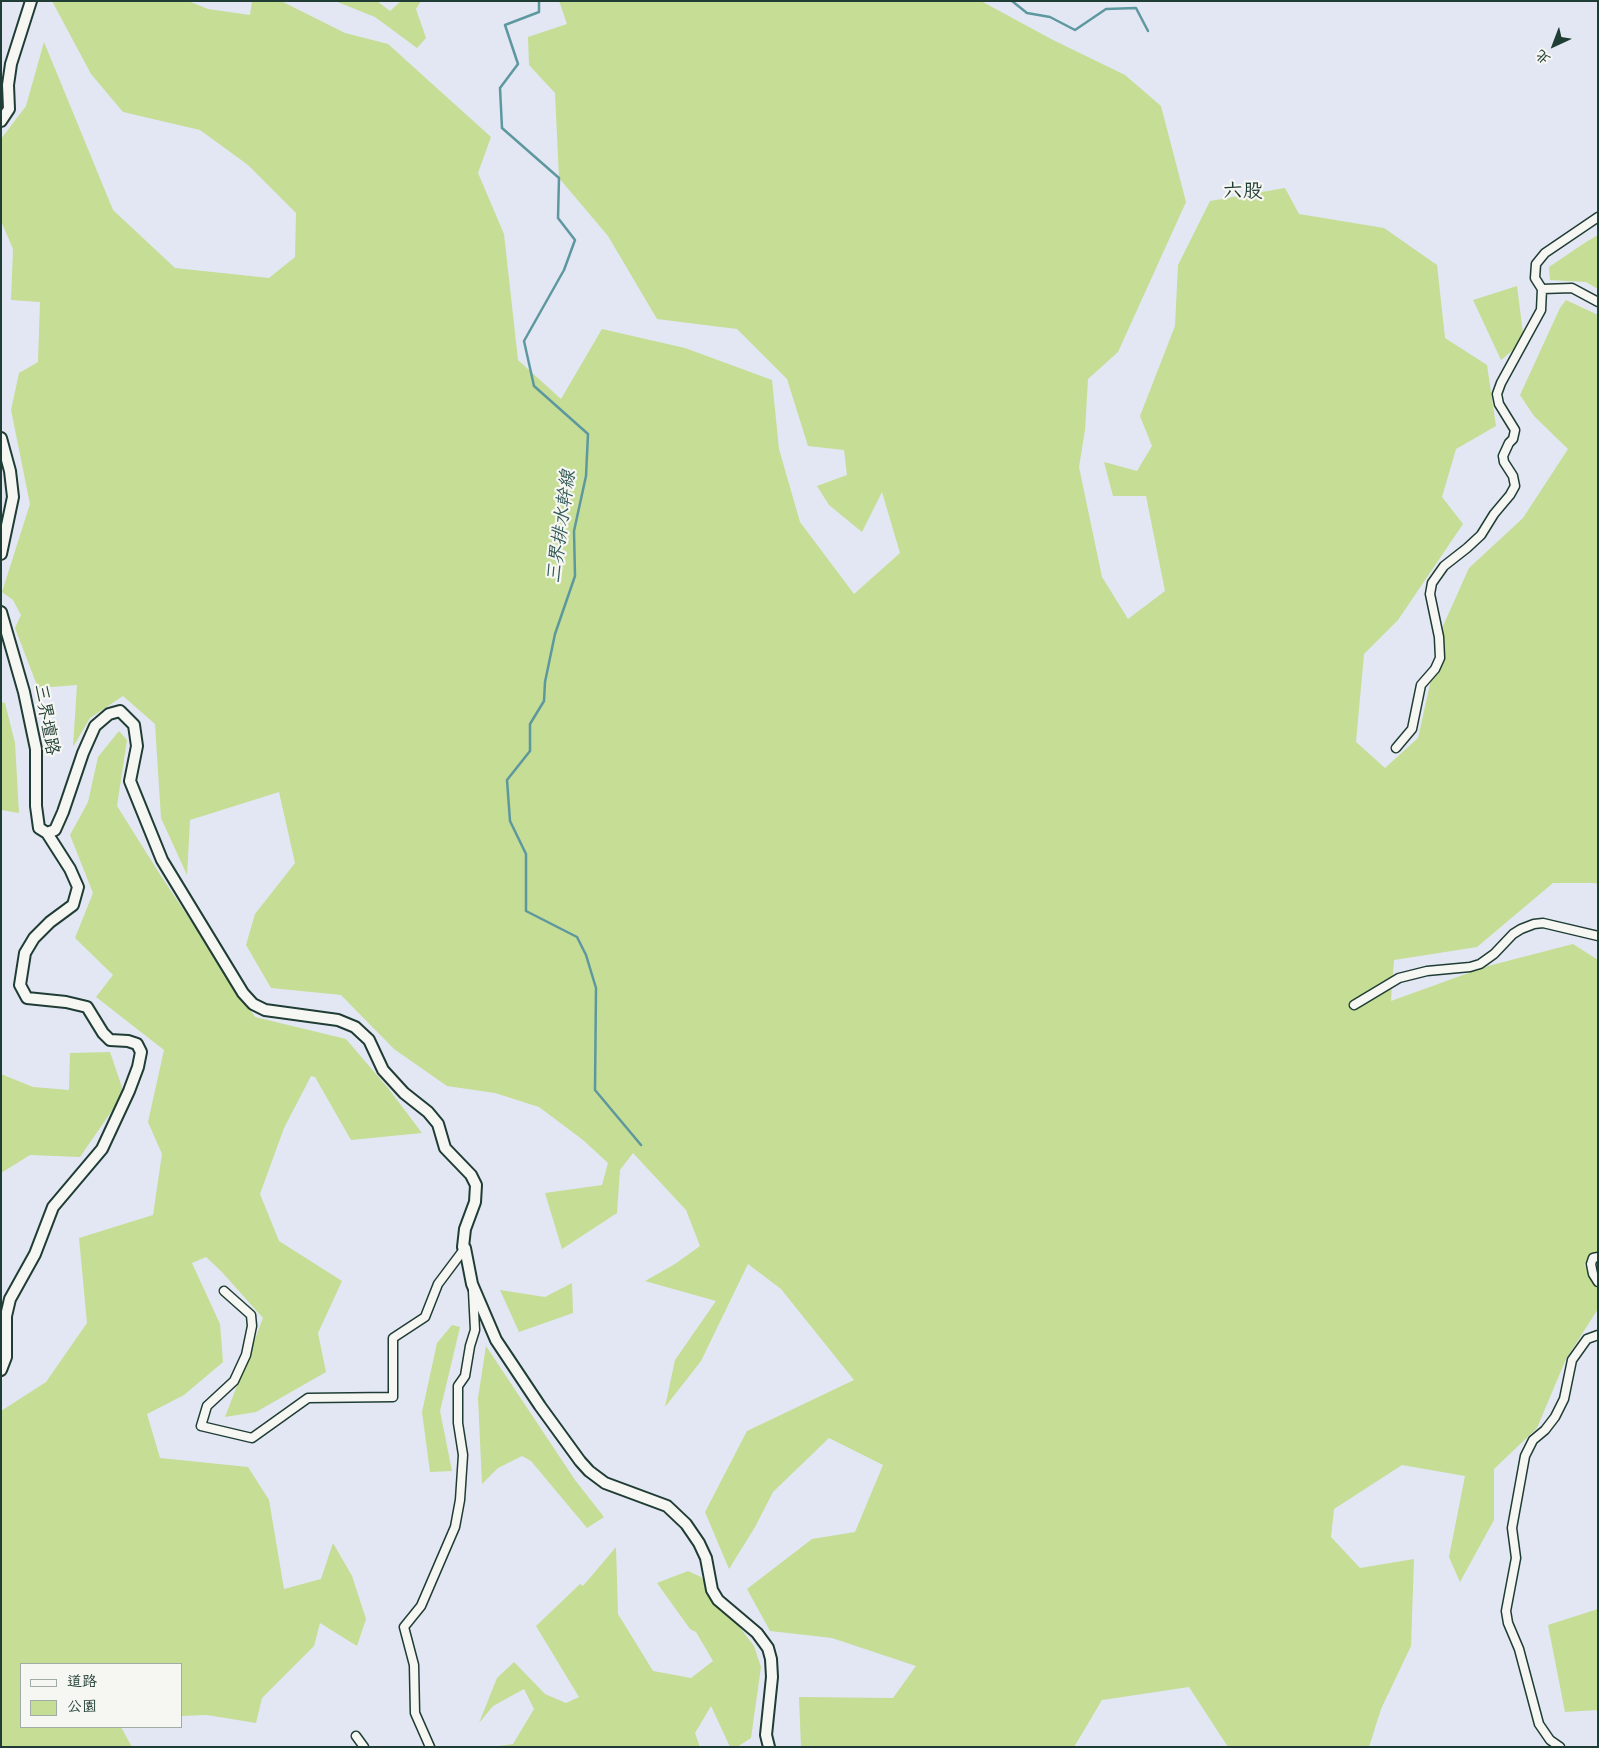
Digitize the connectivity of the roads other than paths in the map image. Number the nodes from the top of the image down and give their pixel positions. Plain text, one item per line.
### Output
1 (31, 1) edge
2 (1, 121) edge
3 (1598, 217) edge
4 (1542, 290) junction
5 (1598, 302) edge
6 (1, 438) edge
7 (1, 554) edge
8 (1, 612) edge
9 (1396, 748) dead end
10 (47, 833) junction
11 (1598, 936) edge
12 (1354, 1005) dead end
13 (465, 1248) junction
14 (1598, 1257) edge
15 (1598, 1282) edge
16 (472, 1284) junction
17 (224, 1290) dead end
18 (1598, 1335) edge
19 (1, 1370) edge
20 (356, 1736) dead end
21 (364, 1747) edge
22 (430, 1747) edge
23 (769, 1747) edge
24 (1560, 1747) edge

1 - 2 street
3 - 4 street
4 - 5 street
4 - 9 street
6 - 7 street
8 - 10 street, 三界壇路
10 - 13 street
10 - 19 street, 三界壇路
11 - 12 street
13 - 16 street
13 - 17 street
14 - 15 street
16 - 22 street
16 - 23 street
18 - 24 street
20 - 21 street

